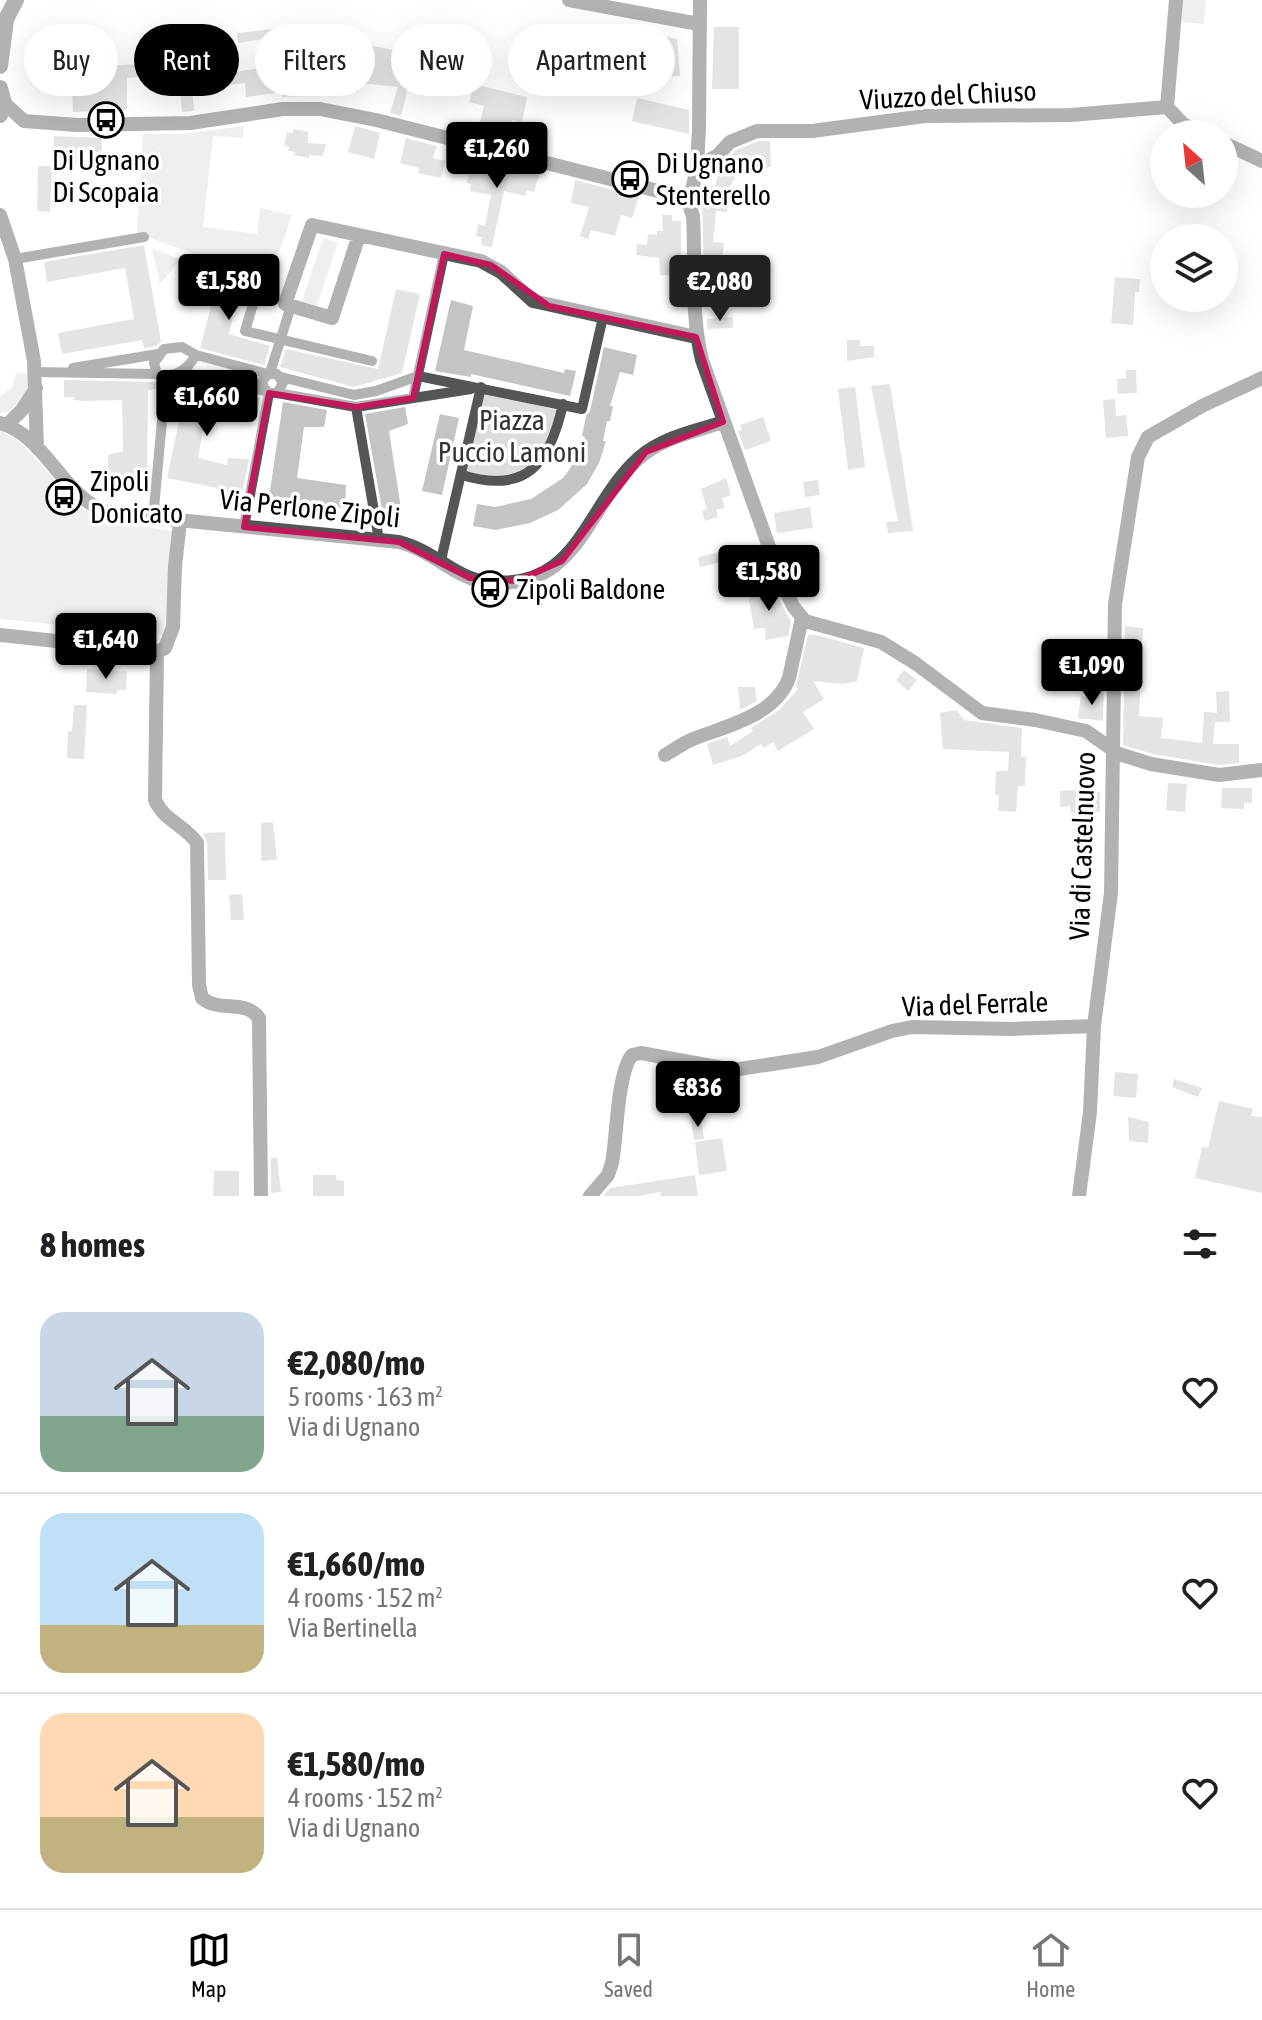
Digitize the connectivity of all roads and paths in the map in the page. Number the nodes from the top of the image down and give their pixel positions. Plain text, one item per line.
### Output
1 (16, 0) edge
2 (569, 0) edge
3 (700, 0) edge
4 (1176, 0) edge
5 (699, 24) junction
6 (3, 25) edge
7 (0, 66) edge
8 (1, 102) edge
9 (1167, 107) junction
10 (1178, 120) edge
11 (1238, 150) edge
12 (1262, 161) edge
13 (697, 167) junction
14 (689, 205) junction
15 (0, 215) edge
16 (359, 235) junction
17 (144, 237) dead end
18 (444, 254) junction
19 (15, 259) junction
20 (254, 301) dead end
21 (291, 306) junction
22 (603, 317) junction
23 (696, 337) junction
24 (280, 340) junction
25 (158, 354) junction
26 (196, 355) junction
27 (372, 361) dead end
28 (42, 372) junction
29 (182, 372) junction
30 (269, 374) junction
31 (162, 375) junction
32 (418, 376) junction
33 (281, 377) junction
34 (1262, 378) edge
35 (36, 387) junction
36 (481, 387) junction
37 (271, 392) junction
38 (413, 398) junction
39 (563, 404) junction
40 (356, 407) junction
41 (723, 422) junction
42 (4, 424) edge
43 (37, 448) junction
44 (462, 475) junction
45 (153, 519) junction
46 (180, 522) junction
47 (244, 527) junction
48 (379, 540) junction
49 (441, 560) junction
50 (802, 618) junction
51 (0, 635) edge
52 (157, 652) junction
53 (1111, 750) junction
54 (665, 755) dead end
55 (1262, 770) edge
56 (1094, 1026) junction
57 (261, 1196) edge
58 (590, 1196) edge
59 (1079, 1196) edge

1 - 6 street
2 - 5 street
3 - 5 street
4 - 9 street
5 - 13 street
6 - 7 street
8 - 14 street
9 - 10 street
9 - 13 street, Viuzzo del Chiuso
11 - 12 street
13 - 14 street
14 - 23 street
15 - 19 street
16 - 18 street
16 - 21 street
16 - 21 street
17 - 19 street
18 - 22 street
18 - 32 street
19 - 28 street
20 - 24 street
21 - 24 street
22 - 23 street
22 - 39 street
23 - 41 street
24 - 27 street
24 - 30 street
25 - 26 street
25 - 28 street
25 - 31 street
26 - 29 street
26 - 30 street
28 - 31 street
28 - 35 street
29 - 31 street
29 - 37 street
30 - 33 street
30 - 37 street
31 - 45 street
32 - 33 street
32 - 36 street
32 - 38 street
33 - 37 street
34 - 53 street, Via di Castelnuovo
35 - 42 street
35 - 43 street
36 - 38 street
36 - 39 street
36 - 44 street
37 - 40 street
37 - 47 street
38 - 40 street
39 - 44 street
40 - 48 street
41 - 49 street, Via Perlone Zipoli
41 - 50 street
42 - 43 street, Via Perlone Zipoli
43 - 45 street, Via Perlone Zipoli
44 - 49 street
45 - 46 street, Via Perlone Zipoli
46 - 47 street, Via Perlone Zipoli
46 - 52 street
47 - 48 street, Via Perlone Zipoli
48 - 49 street, Via Perlone Zipoli
50 - 53 street
50 - 54 street
51 - 52 street
52 - 57 street
53 - 55 street
53 - 56 street, Via di Castelnuovo
56 - 58 street, Via del Ferrale
56 - 59 street, Via di Castelnuovo

